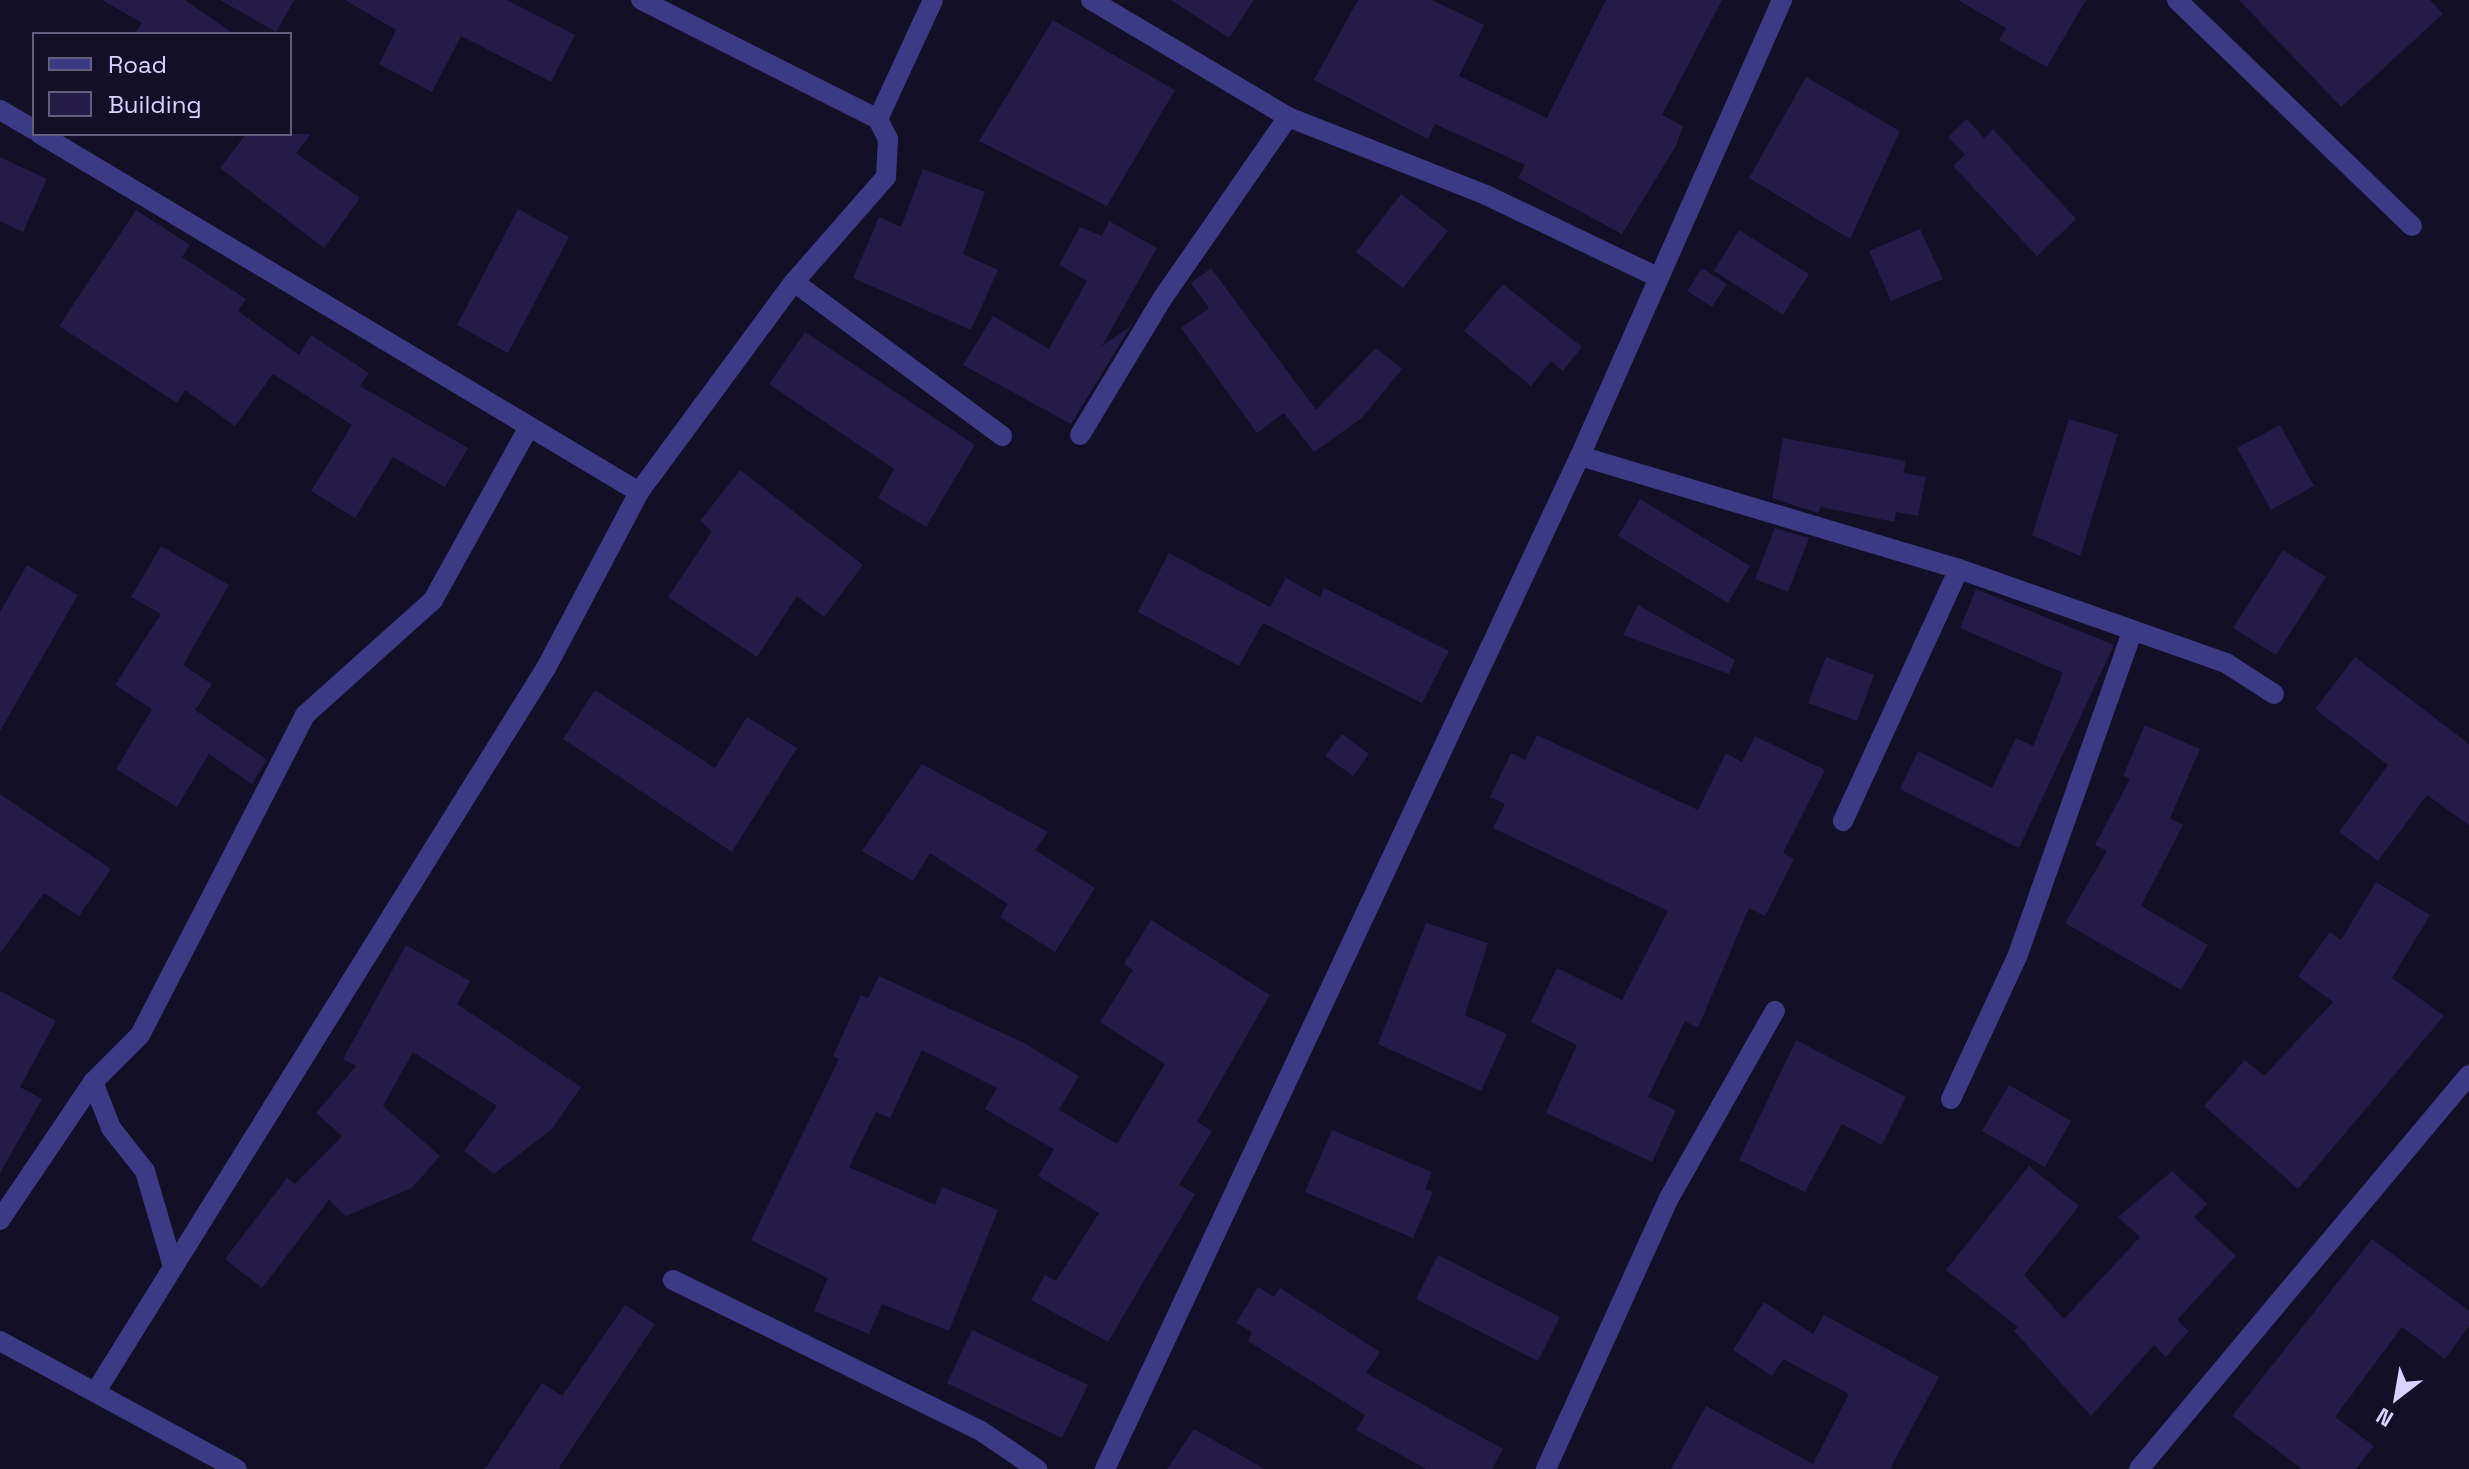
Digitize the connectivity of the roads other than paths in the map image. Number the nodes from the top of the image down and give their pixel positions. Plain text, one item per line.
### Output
1 (641, 0) edge
2 (933, 0) edge
3 (1091, 0) edge
4 (1782, 0) edge
5 (2177, 0) edge
6 (0, 110) edge
7 (1288, 117) junction
8 (878, 119) junction
9 (32, 129) edge
10 (43, 136) edge
11 (2412, 226) dead end
12 (1657, 277) junction
13 (794, 282) junction
14 (529, 427) junction
15 (1080, 435) dead end
16 (1002, 436) dead end
17 (1580, 456) junction
18 (639, 492) junction
19 (1959, 569) junction
20 (2132, 632) junction
21 (2274, 694) dead end
22 (1843, 821) dead end
23 (1775, 1011) dead end
24 (2469, 1075) edge
25 (93, 1082) junction
26 (1951, 1099) dead end
27 (0, 1220) edge
28 (173, 1267) junction
29 (673, 1280) dead end
30 (0, 1341) edge
31 (98, 1388) junction
32 (237, 1469) edge
33 (1037, 1469) edge
34 (1105, 1469) edge
35 (1546, 1469) edge
36 (2139, 1469) edge

1 - 8 street
2 - 8 street
3 - 7 street
4 - 12 street
5 - 11 street
6 - 9 street
7 - 12 street
7 - 15 street
8 - 13 street
10 - 14 street
12 - 17 street
13 - 16 street
13 - 18 street
14 - 18 street
14 - 25 street
17 - 19 street
17 - 34 street
18 - 28 street
19 - 20 street
19 - 22 street
20 - 21 street
20 - 26 street
23 - 35 street
24 - 36 street
25 - 27 street
25 - 28 street
28 - 31 street
29 - 33 street
30 - 31 street
31 - 32 street

